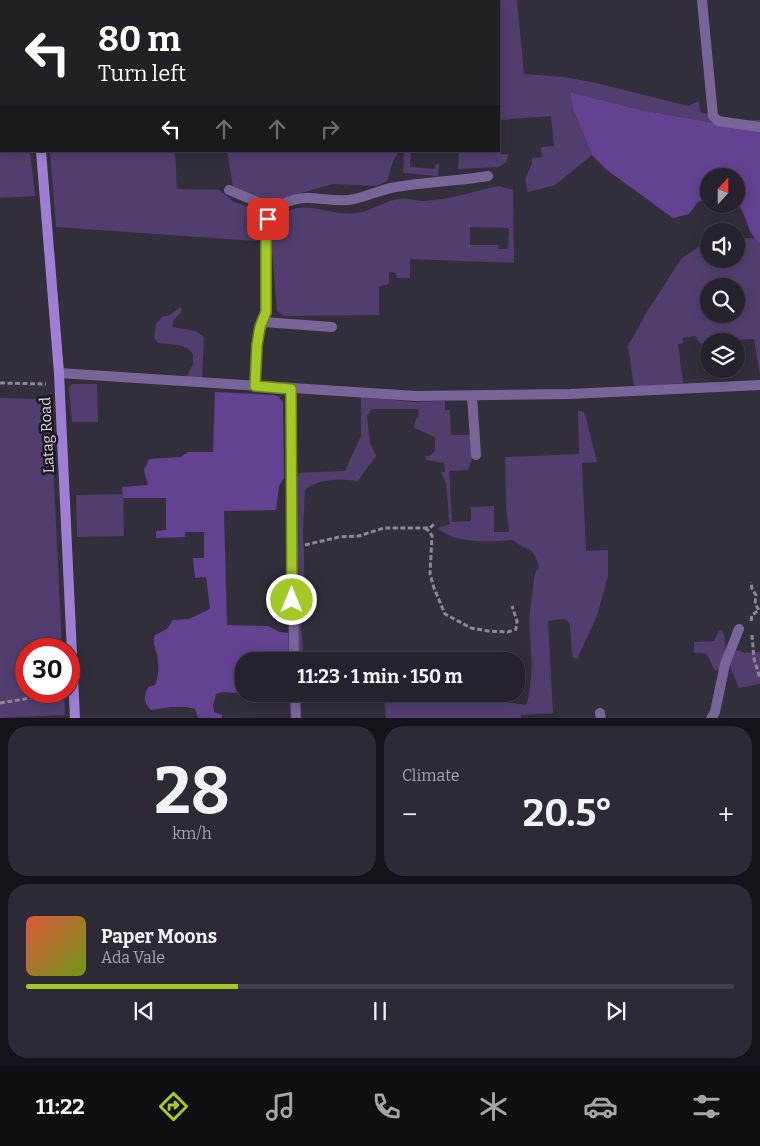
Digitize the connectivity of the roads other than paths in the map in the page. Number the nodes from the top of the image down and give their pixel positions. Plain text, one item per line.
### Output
1 (702, 0) edge
2 (760, 127) edge
3 (41, 152) edge
4 (488, 176) dead end
5 (229, 190) dead end
6 (272, 212) junction
7 (263, 322) junction
8 (332, 327) dead end
9 (59, 378) junction
10 (760, 385) edge
11 (255, 386) junction
12 (291, 389) junction
13 (472, 396) junction
14 (476, 455) dead end
15 (739, 629) dead end
16 (294, 652) edge
17 (295, 702) edge
18 (76, 718) edge
19 (296, 718) edge
20 (711, 718) edge

1 - 2 street
3 - 9 street, Latag Road
4 - 6 street
5 - 6 street
6 - 7 street
7 - 8 street
7 - 11 street
9 - 11 street
9 - 18 street, Latag Road
10 - 13 street
11 - 12 street
12 - 13 street
12 - 16 street
13 - 14 street
15 - 20 street
17 - 19 street

